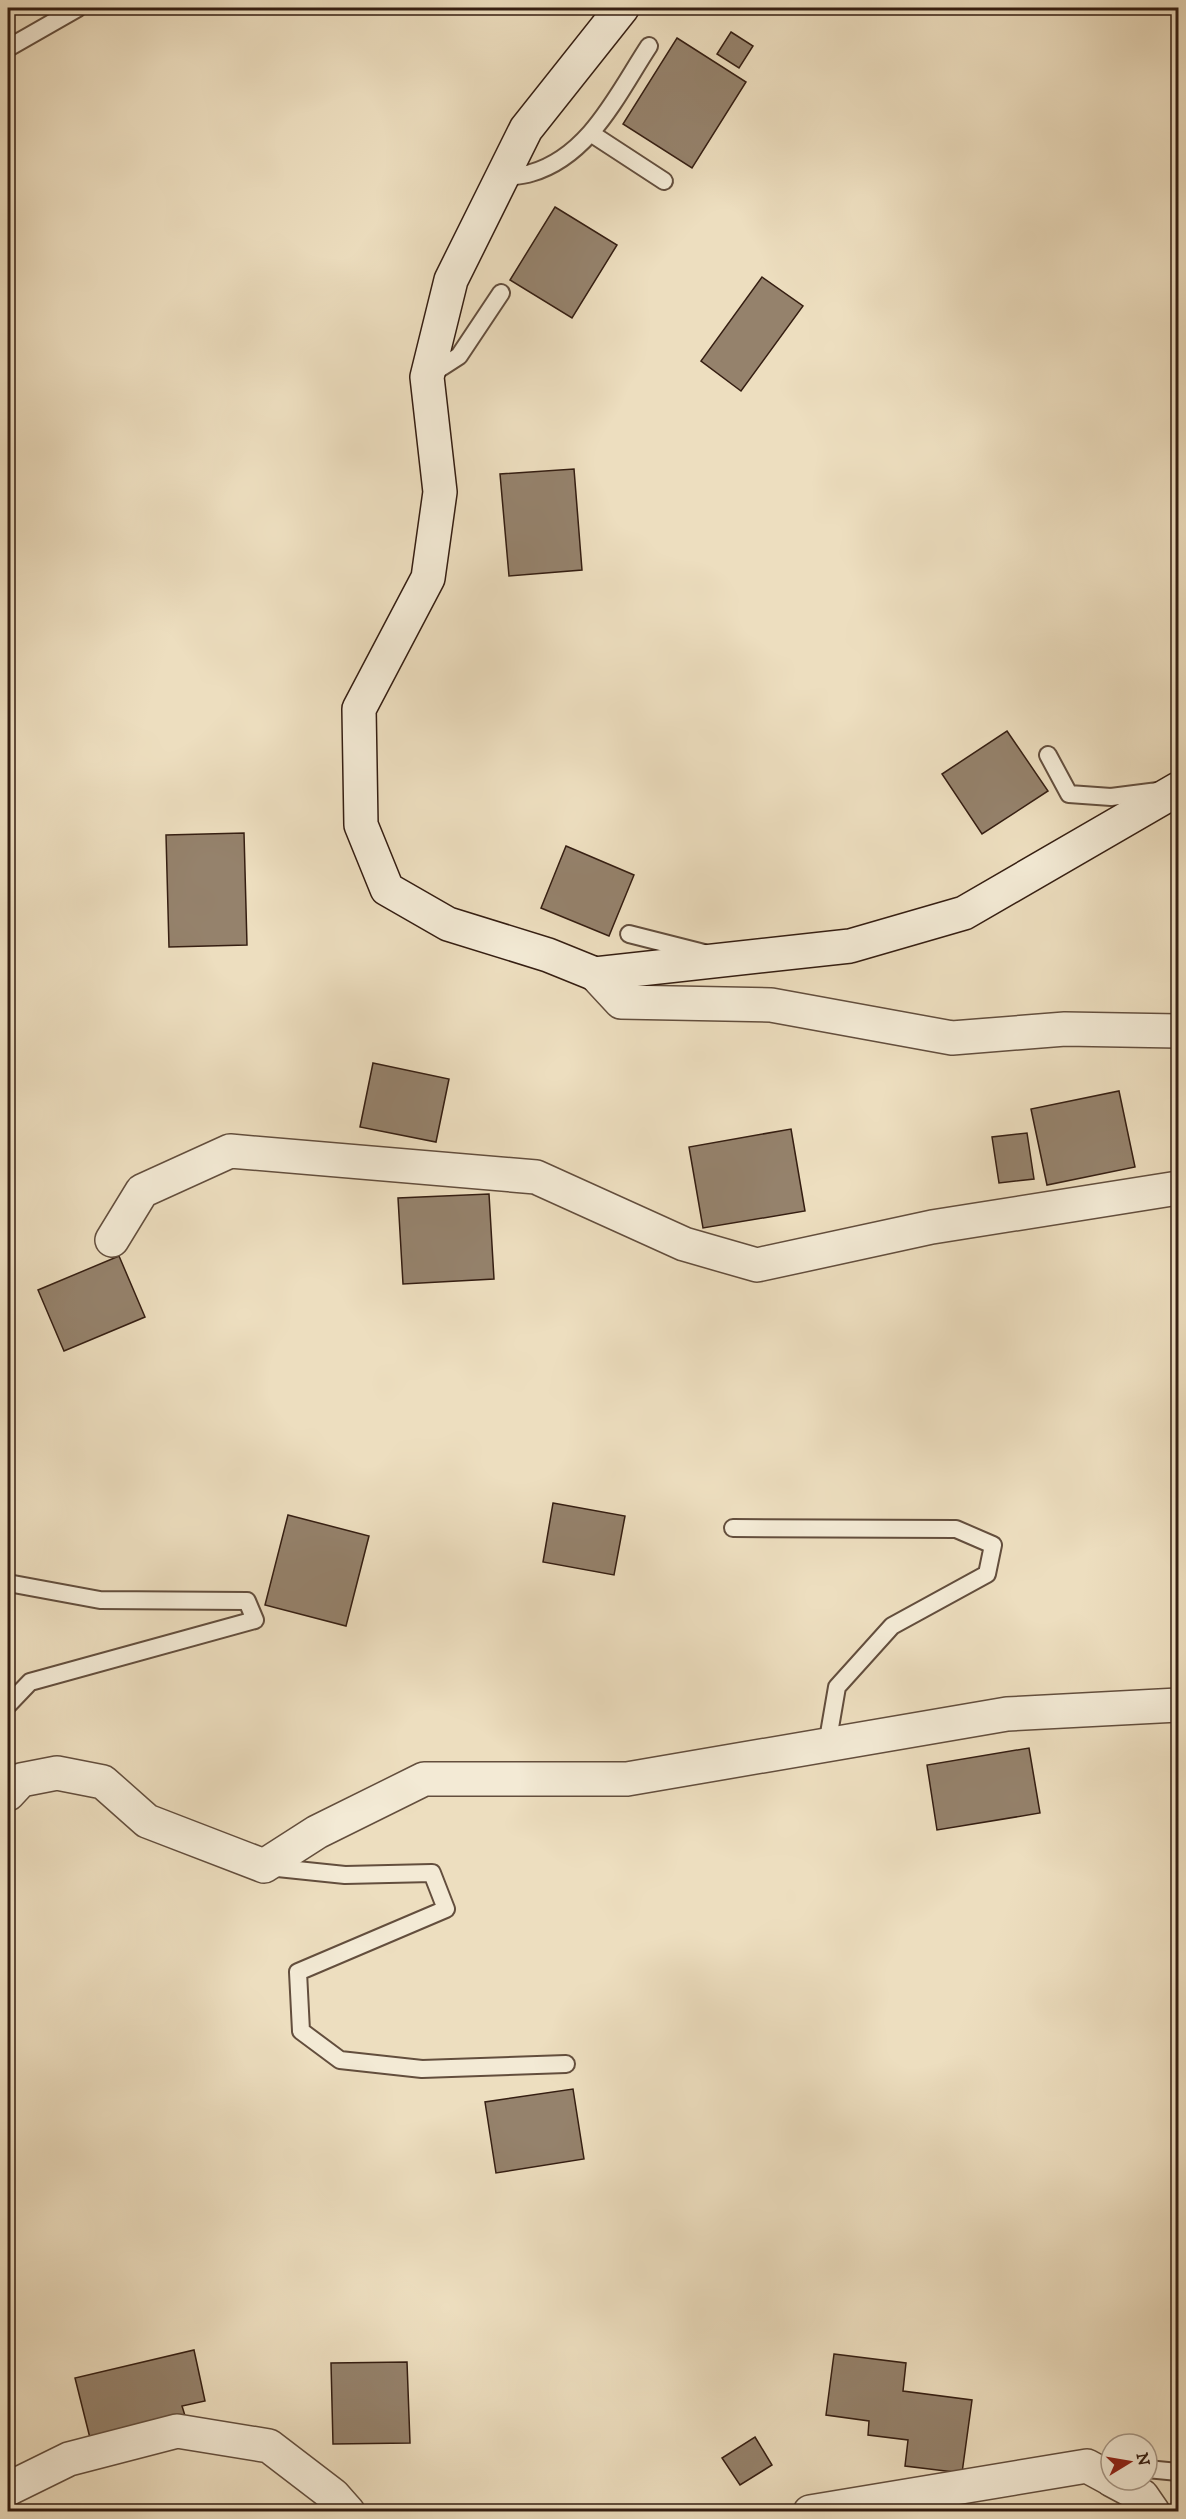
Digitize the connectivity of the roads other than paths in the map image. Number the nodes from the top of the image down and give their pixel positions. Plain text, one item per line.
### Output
1 (78, 8) edge
2 (622, 8) edge
3 (649, 46) dead end
4 (8, 48) edge
5 (592, 134) junction
6 (503, 177) junction
7 (664, 182) dead end
8 (501, 292) dead end
9 (427, 377) junction
10 (1048, 755) dead end
11 (1179, 789) edge
12 (629, 934) dead end
13 (731, 960) junction
14 (595, 974) junction
15 (1179, 1031) edge
16 (1179, 1188) edge
17 (112, 1240) dead end
18 (734, 1528) dead end
19 (8, 1583) edge
20 (8, 1705) edge
21 (1179, 1705) edge
22 (827, 1745) junction
23 (8, 1794) edge
24 (264, 1866) junction
25 (566, 2064) dead end
26 (1159, 2470) edge
27 (1179, 2472) edge
28 (1099, 2474) edge
29 (8, 2489) edge
30 (1136, 2492) edge
31 (348, 2511) edge
32 (810, 2511) edge
33 (1153, 2511) edge

1 - 4 lane
2 - 6 street
3 - 5 lane
5 - 6 lane
5 - 7 lane
6 - 9 street
8 - 9 lane
9 - 14 street
10 - 11 lane
11 - 13 street
12 - 13 lane
13 - 14 street
14 - 15 street
16 - 17 street
18 - 22 lane
19 - 20 lane
21 - 22 street
22 - 24 street
23 - 24 street
24 - 25 lane
26 - 27 lane
28 - 32 street
29 - 31 street
30 - 33 street

